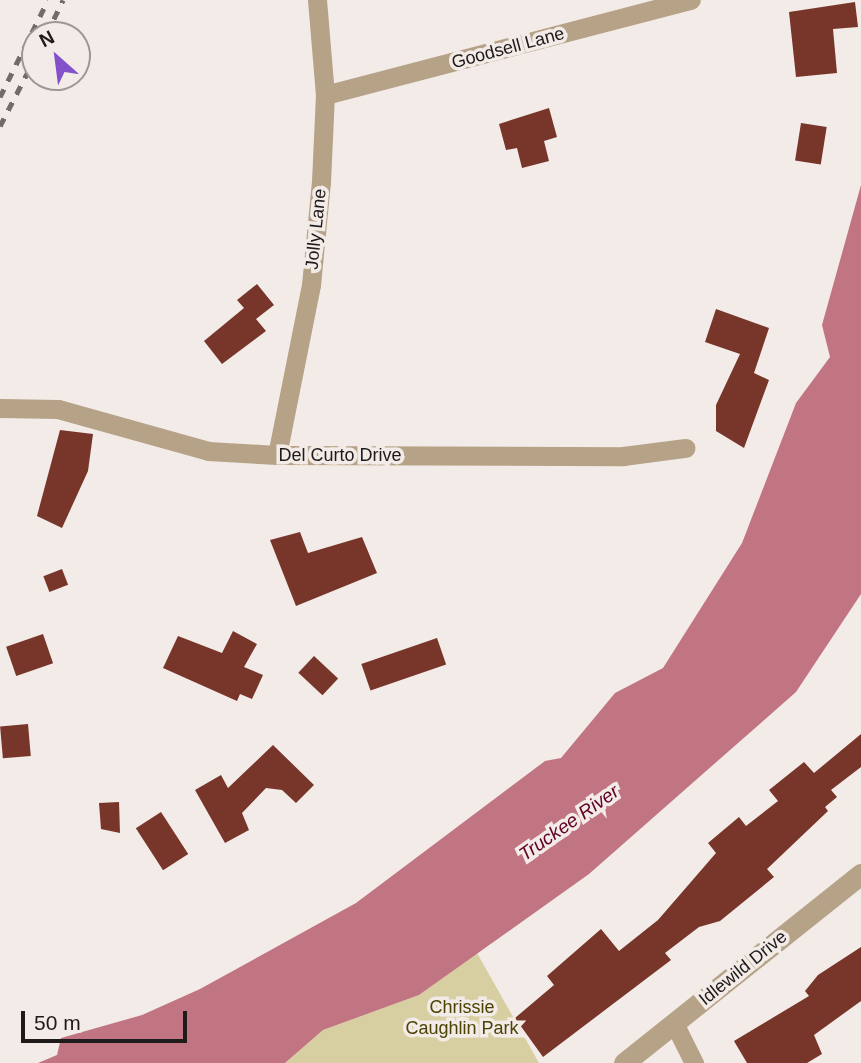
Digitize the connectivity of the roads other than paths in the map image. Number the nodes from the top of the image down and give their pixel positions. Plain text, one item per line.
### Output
1 (317, 0) edge
2 (691, 0) edge
3 (325, 95) junction
4 (0, 408) edge
5 (685, 448) dead end
6 (277, 455) junction
7 (861, 874) edge
8 (674, 1023) junction
9 (624, 1063) edge
10 (694, 1063) edge

1 - 3 street, Jolly Lane
2 - 3 street, Goodsell Lane
3 - 6 street, Jolly Lane
4 - 6 street, Del Curto Drive
5 - 6 street, Del Curto Drive
7 - 8 street, Idlewild Drive
8 - 9 street, Idlewild Drive
8 - 10 street

